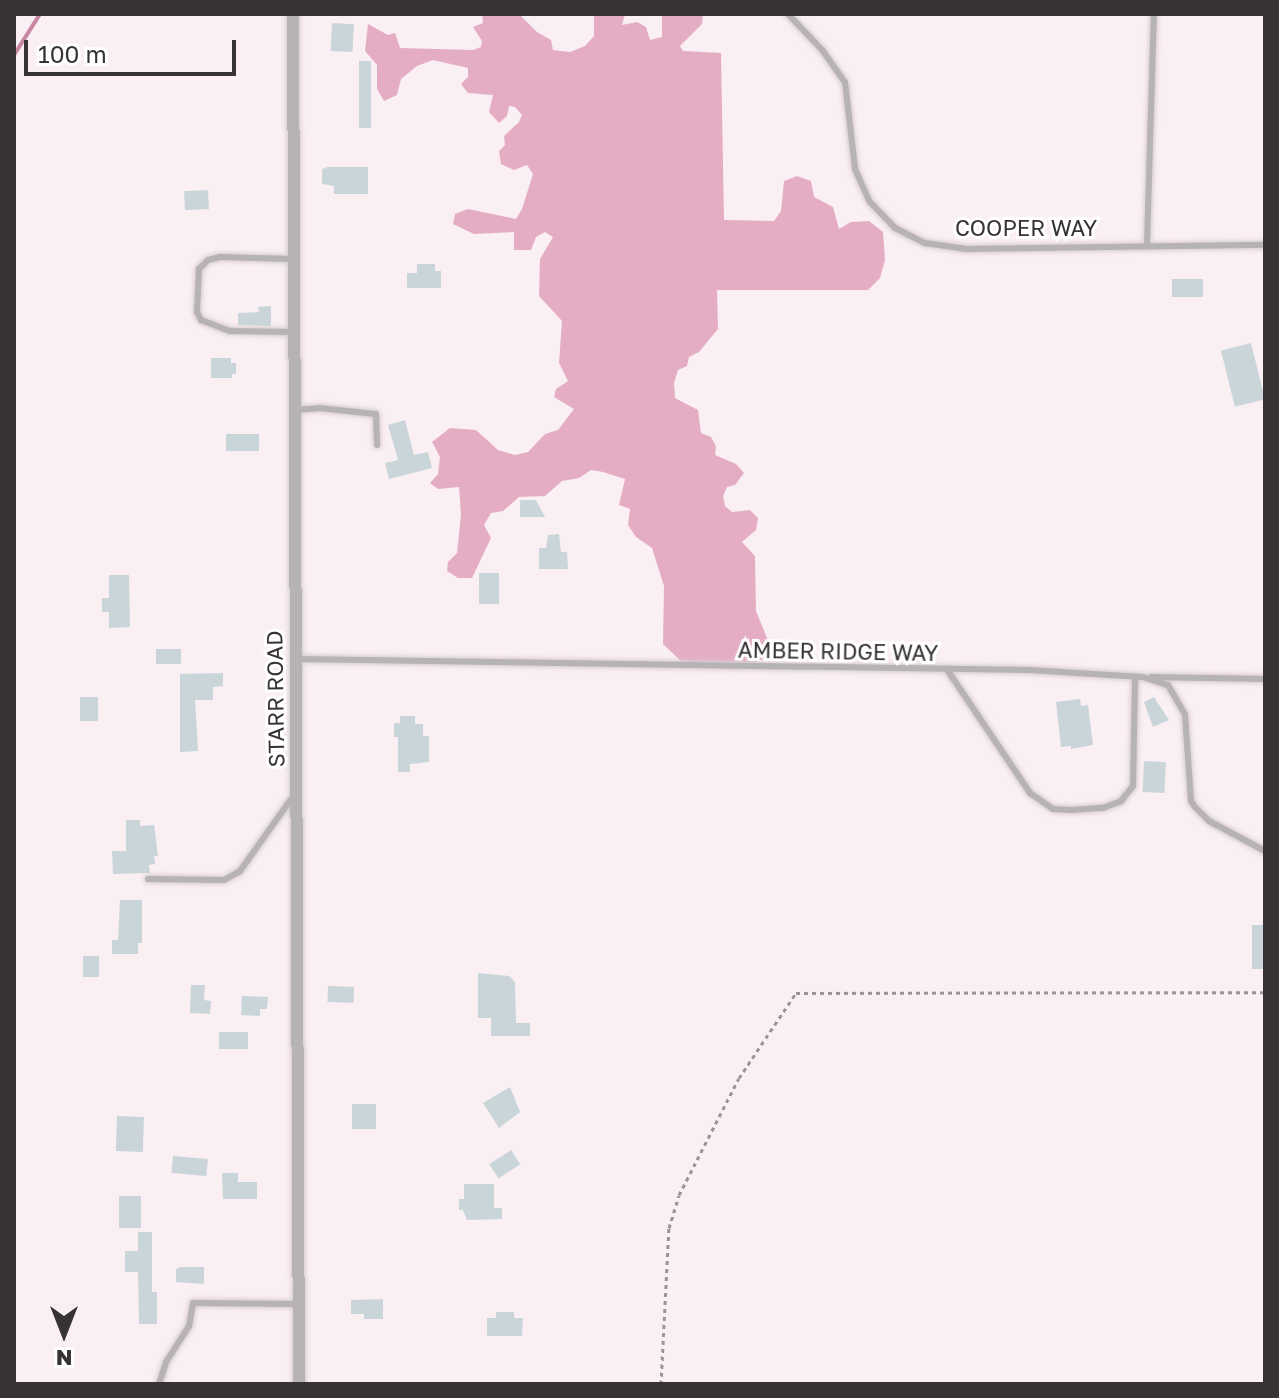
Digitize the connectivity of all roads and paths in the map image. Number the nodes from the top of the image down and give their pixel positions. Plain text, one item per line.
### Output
1 (293, 14) edge
2 (788, 14) edge
3 (1154, 14) edge
4 (1147, 245) junction
5 (1265, 245) edge
6 (292, 259) junction
7 (292, 332) junction
8 (293, 410) junction
9 (377, 445) dead end
10 (295, 659) junction
11 (948, 671) junction
12 (1139, 677) junction
13 (1265, 679) edge
14 (296, 792) junction
15 (1265, 851) edge
16 (148, 879) dead end
17 (1265, 992) edge
18 (299, 1304) junction
19 (159, 1384) edge
20 (299, 1384) edge
21 (661, 1384) edge

1 - 6 street, STARR ROAD
2 - 4 lane, COOPER WAY
3 - 4 lane
4 - 5 lane, COOPER WAY
6 - 7 street, STARR ROAD
6 - 7 lane
7 - 8 street, STARR ROAD
8 - 9 lane
8 - 10 street, STARR ROAD
10 - 11 lane, AMBER RIDGE WAY
10 - 14 street, STARR ROAD
11 - 12 lane, AMBER RIDGE WAY
11 - 12 lane
12 - 13 lane
12 - 15 lane, AMBER RIDGE WAY
14 - 16 lane
14 - 18 street, STARR ROAD
17 - 21 path
18 - 19 lane
18 - 20 street, STARR ROAD

